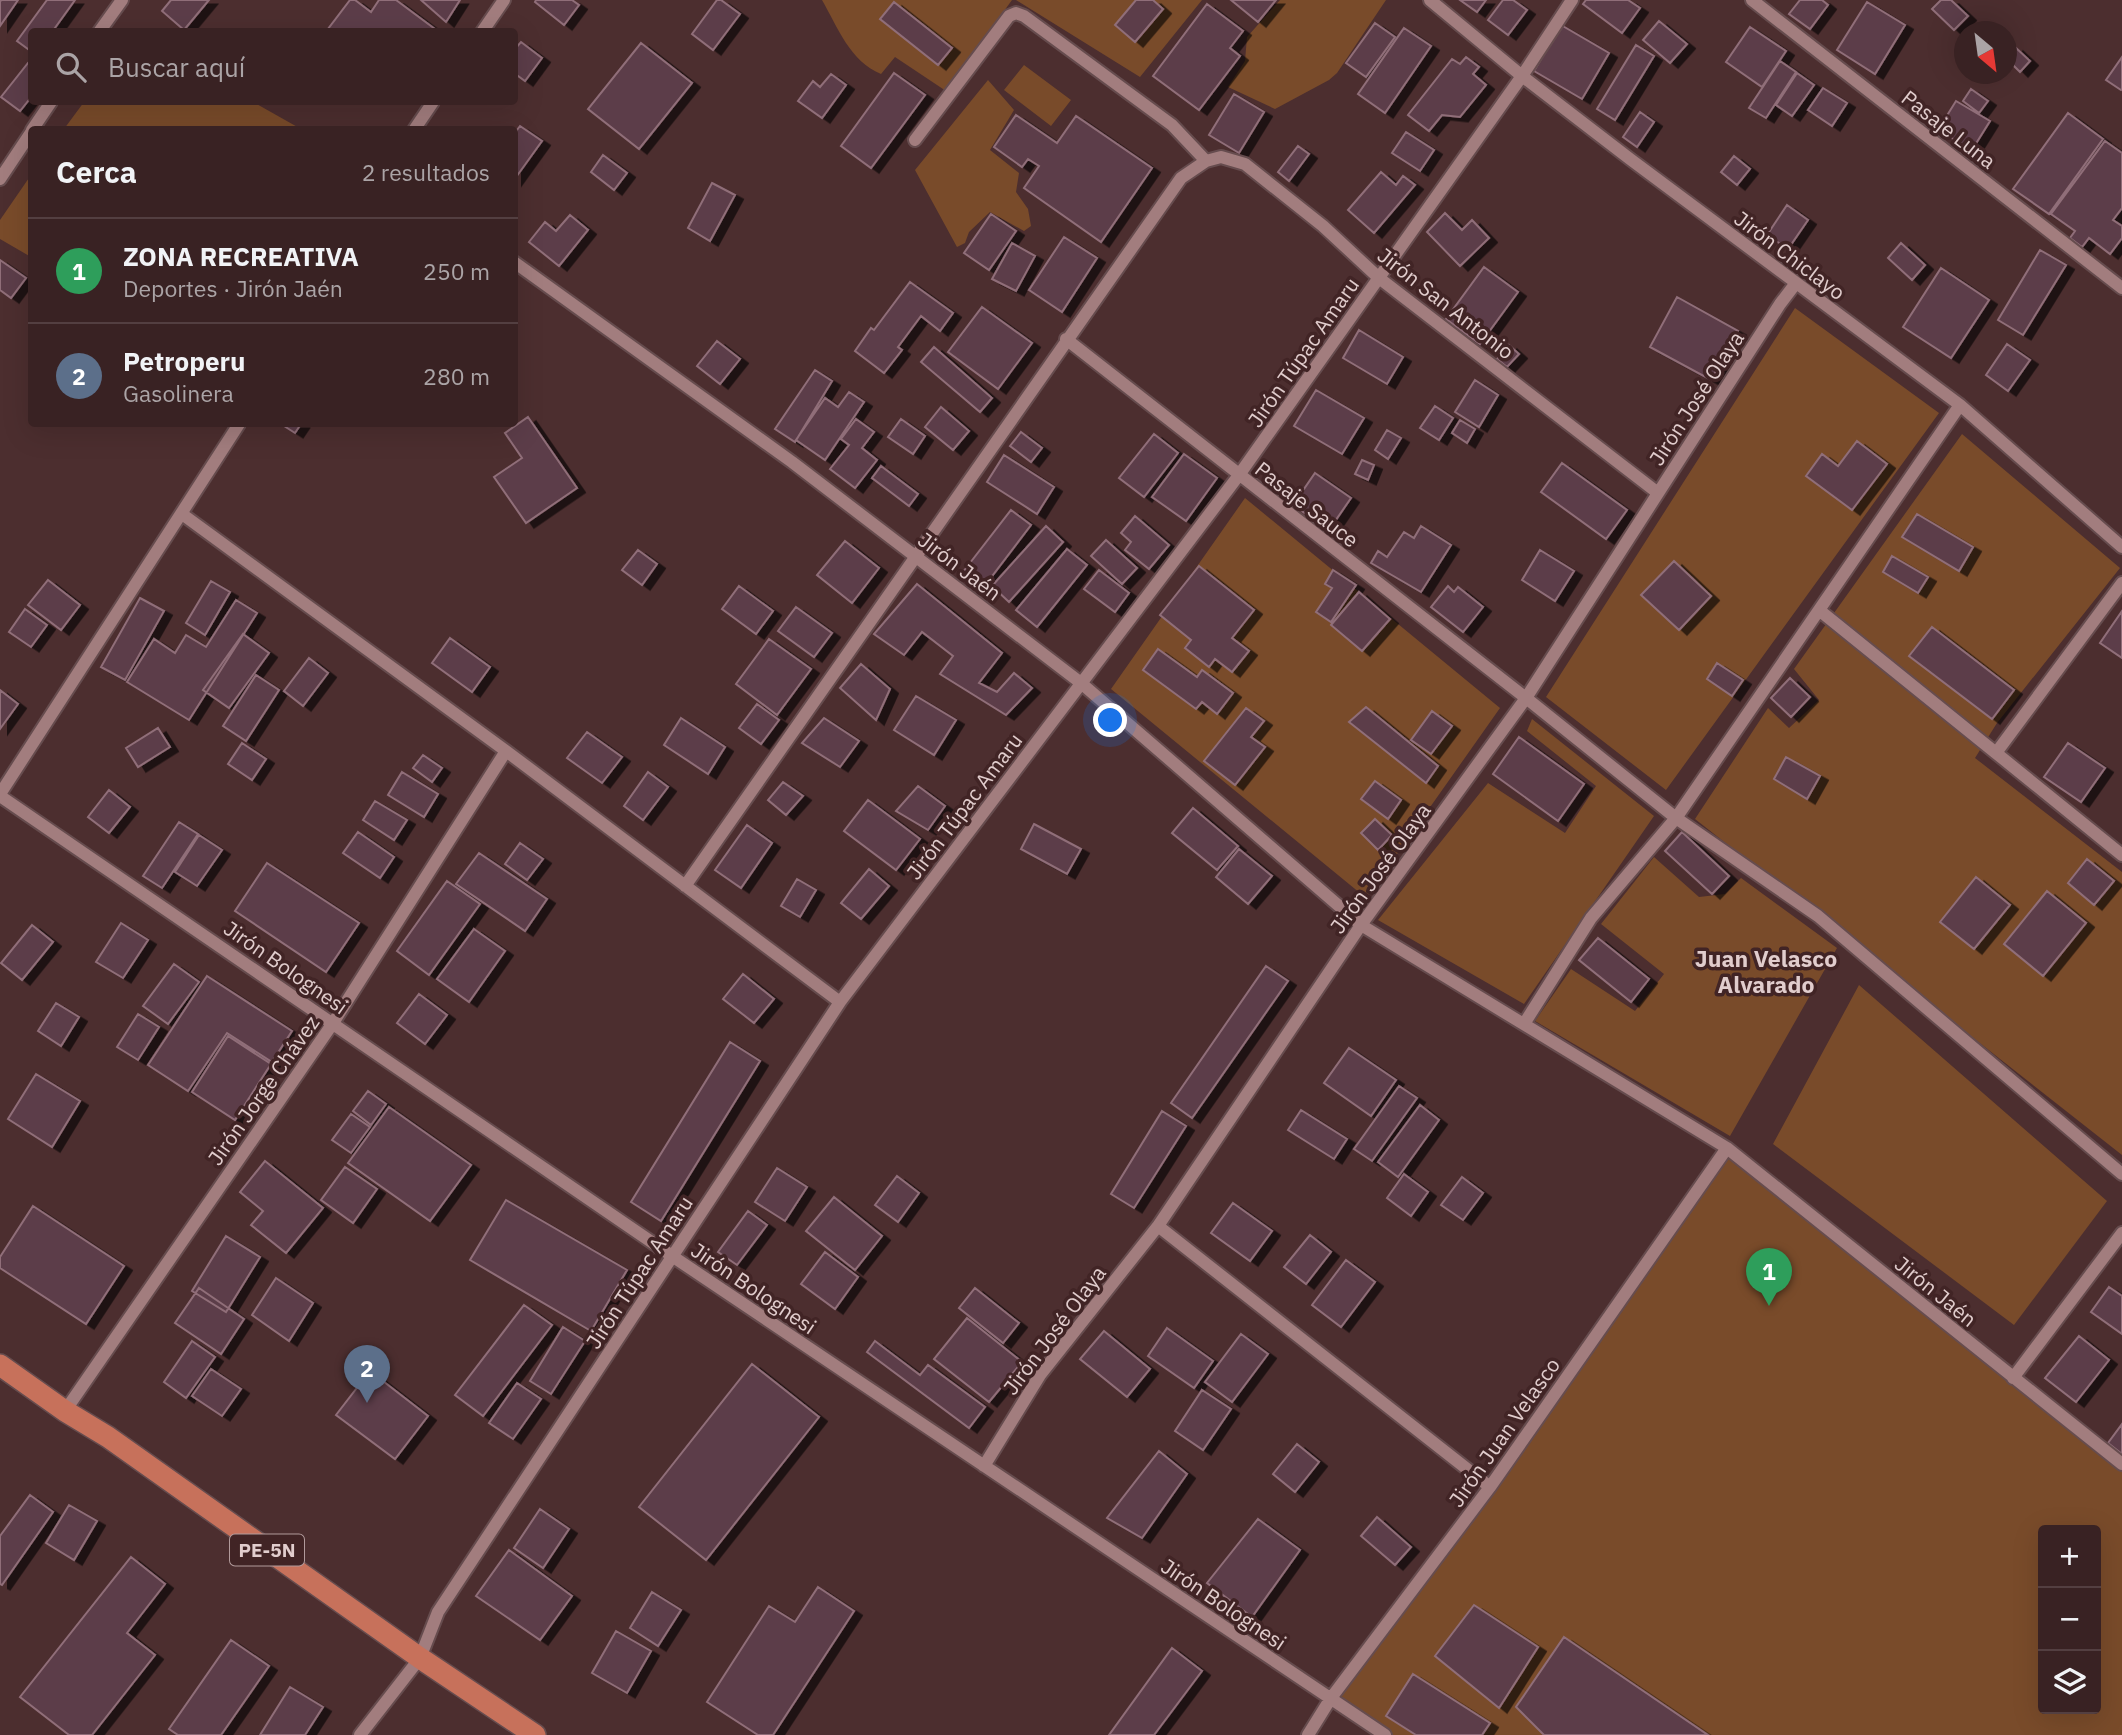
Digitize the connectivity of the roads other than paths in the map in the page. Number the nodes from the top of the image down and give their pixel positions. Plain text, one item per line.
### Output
1 (122, 0) edge
2 (504, 0) edge
3 (1430, 0) edge
4 (1572, 0) edge
5 (1752, 0) edge
6 (102, 28) edge
7 (485, 28) edge
8 (1522, 76) junction
9 (49, 105) edge
10 (431, 105) edge
11 (35, 126) edge
12 (417, 126) edge
13 (28, 136) edge
14 (915, 140) dead end
15 (1206, 161) junction
16 (0, 179) edge
17 (518, 265) edge
18 (1379, 278) junction
19 (1796, 284) junction
20 (2122, 288) edge
21 (1066, 339) junction
22 (1960, 405) junction
23 (237, 427) edge
24 (1239, 475) junction
25 (1658, 492) junction
26 (182, 514) junction
27 (2122, 547) edge
28 (915, 556) junction
29 (2122, 583) edge
30 (1819, 610) junction
31 (1081, 682) junction
32 (1526, 698) junction
33 (506, 751) junction
34 (1996, 753) junction
35 (0, 795) edge
36 (1676, 818) junction
37 (2122, 855) edge
38 (685, 886) junction
39 (1362, 925) junction
40 (840, 1002) junction
41 (333, 1023) junction
42 (1524, 1024) junction
43 (1727, 1148) junction
44 (2122, 1174) edge
45 (1158, 1226) junction
46 (2122, 1233) edge
47 (672, 1256) junction
48 (0, 1365) edge
49 (2013, 1378) junction
50 (65, 1411) junction
51 (2122, 1464) edge
52 (984, 1466) junction
53 (1490, 1487) junction
54 (420, 1658) junction
55 (1331, 1698) junction
56 (360, 1735) edge
57 (535, 1735) edge
58 (1308, 1735) edge
59 (1385, 1735) edge

1 - 6 street
2 - 7 street
3 - 8 street, Jirón Chiclayo
4 - 8 street, Jirón Túpac Amaru
5 - 20 street, Pasaje Luna
8 - 18 street, Jirón Túpac Amaru
8 - 19 street, Jirón Chiclayo
9 - 11 street
10 - 12 street
13 - 16 street
14 - 15 street
15 - 18 street, Jirón San Antonio
15 - 21 street
17 - 28 street, Jirón Jaén
18 - 24 street, Jirón Túpac Amaru
18 - 25 street, Jirón San Antonio
19 - 22 street, Jirón Chiclayo
19 - 25 street, Jirón José Olaya
21 - 24 street, Pasaje Sauce
21 - 28 street
22 - 27 street, Jirón Chiclayo
22 - 30 street
23 - 26 street
24 - 31 street, Jirón Túpac Amaru
24 - 32 street, Pasaje Sauce
25 - 32 street, Jirón José Olaya
26 - 33 street
26 - 35 street
28 - 31 street, Jirón Jaén
28 - 38 street
29 - 34 street
30 - 34 street
30 - 36 street
31 - 39 street, Jirón Jaén
31 - 40 street, Jirón Túpac Amaru
32 - 36 street, Pasaje Sauce
32 - 39 street, Jirón José Olaya
33 - 38 street
33 - 41 street, Jirón Jorge Chávez
34 - 37 street
35 - 41 street, Jirón Bolognesi
36 - 42 street
36 - 44 street, Pasaje Sauce
38 - 40 street
39 - 42 street, Jirón Jaén
39 - 45 street, Jirón José Olaya
40 - 47 street, Jirón Túpac Amaru
41 - 47 street, Jirón Bolognesi
41 - 50 street, Jirón Jorge Chávez
42 - 43 street, Jirón Jaén
43 - 49 street, Jirón Jaén
43 - 53 street, Jirón Juan Velasco
45 - 52 street, Jirón José Olaya
45 - 53 street
46 - 49 street
47 - 52 street, Jirón Bolognesi
47 - 54 street, Jirón Túpac Amaru
48 - 50 highway, PE-5N
49 - 51 street, Jirón Jaén
50 - 54 highway, PE-5N
52 - 55 street, Jirón Bolognesi
53 - 55 street, Jirón Juan Velasco
54 - 56 street, Jirón Túpac Amaru
54 - 57 highway, PE-5N
55 - 58 street, Jirón Juan Velasco
55 - 59 street, Jirón Bolognesi

